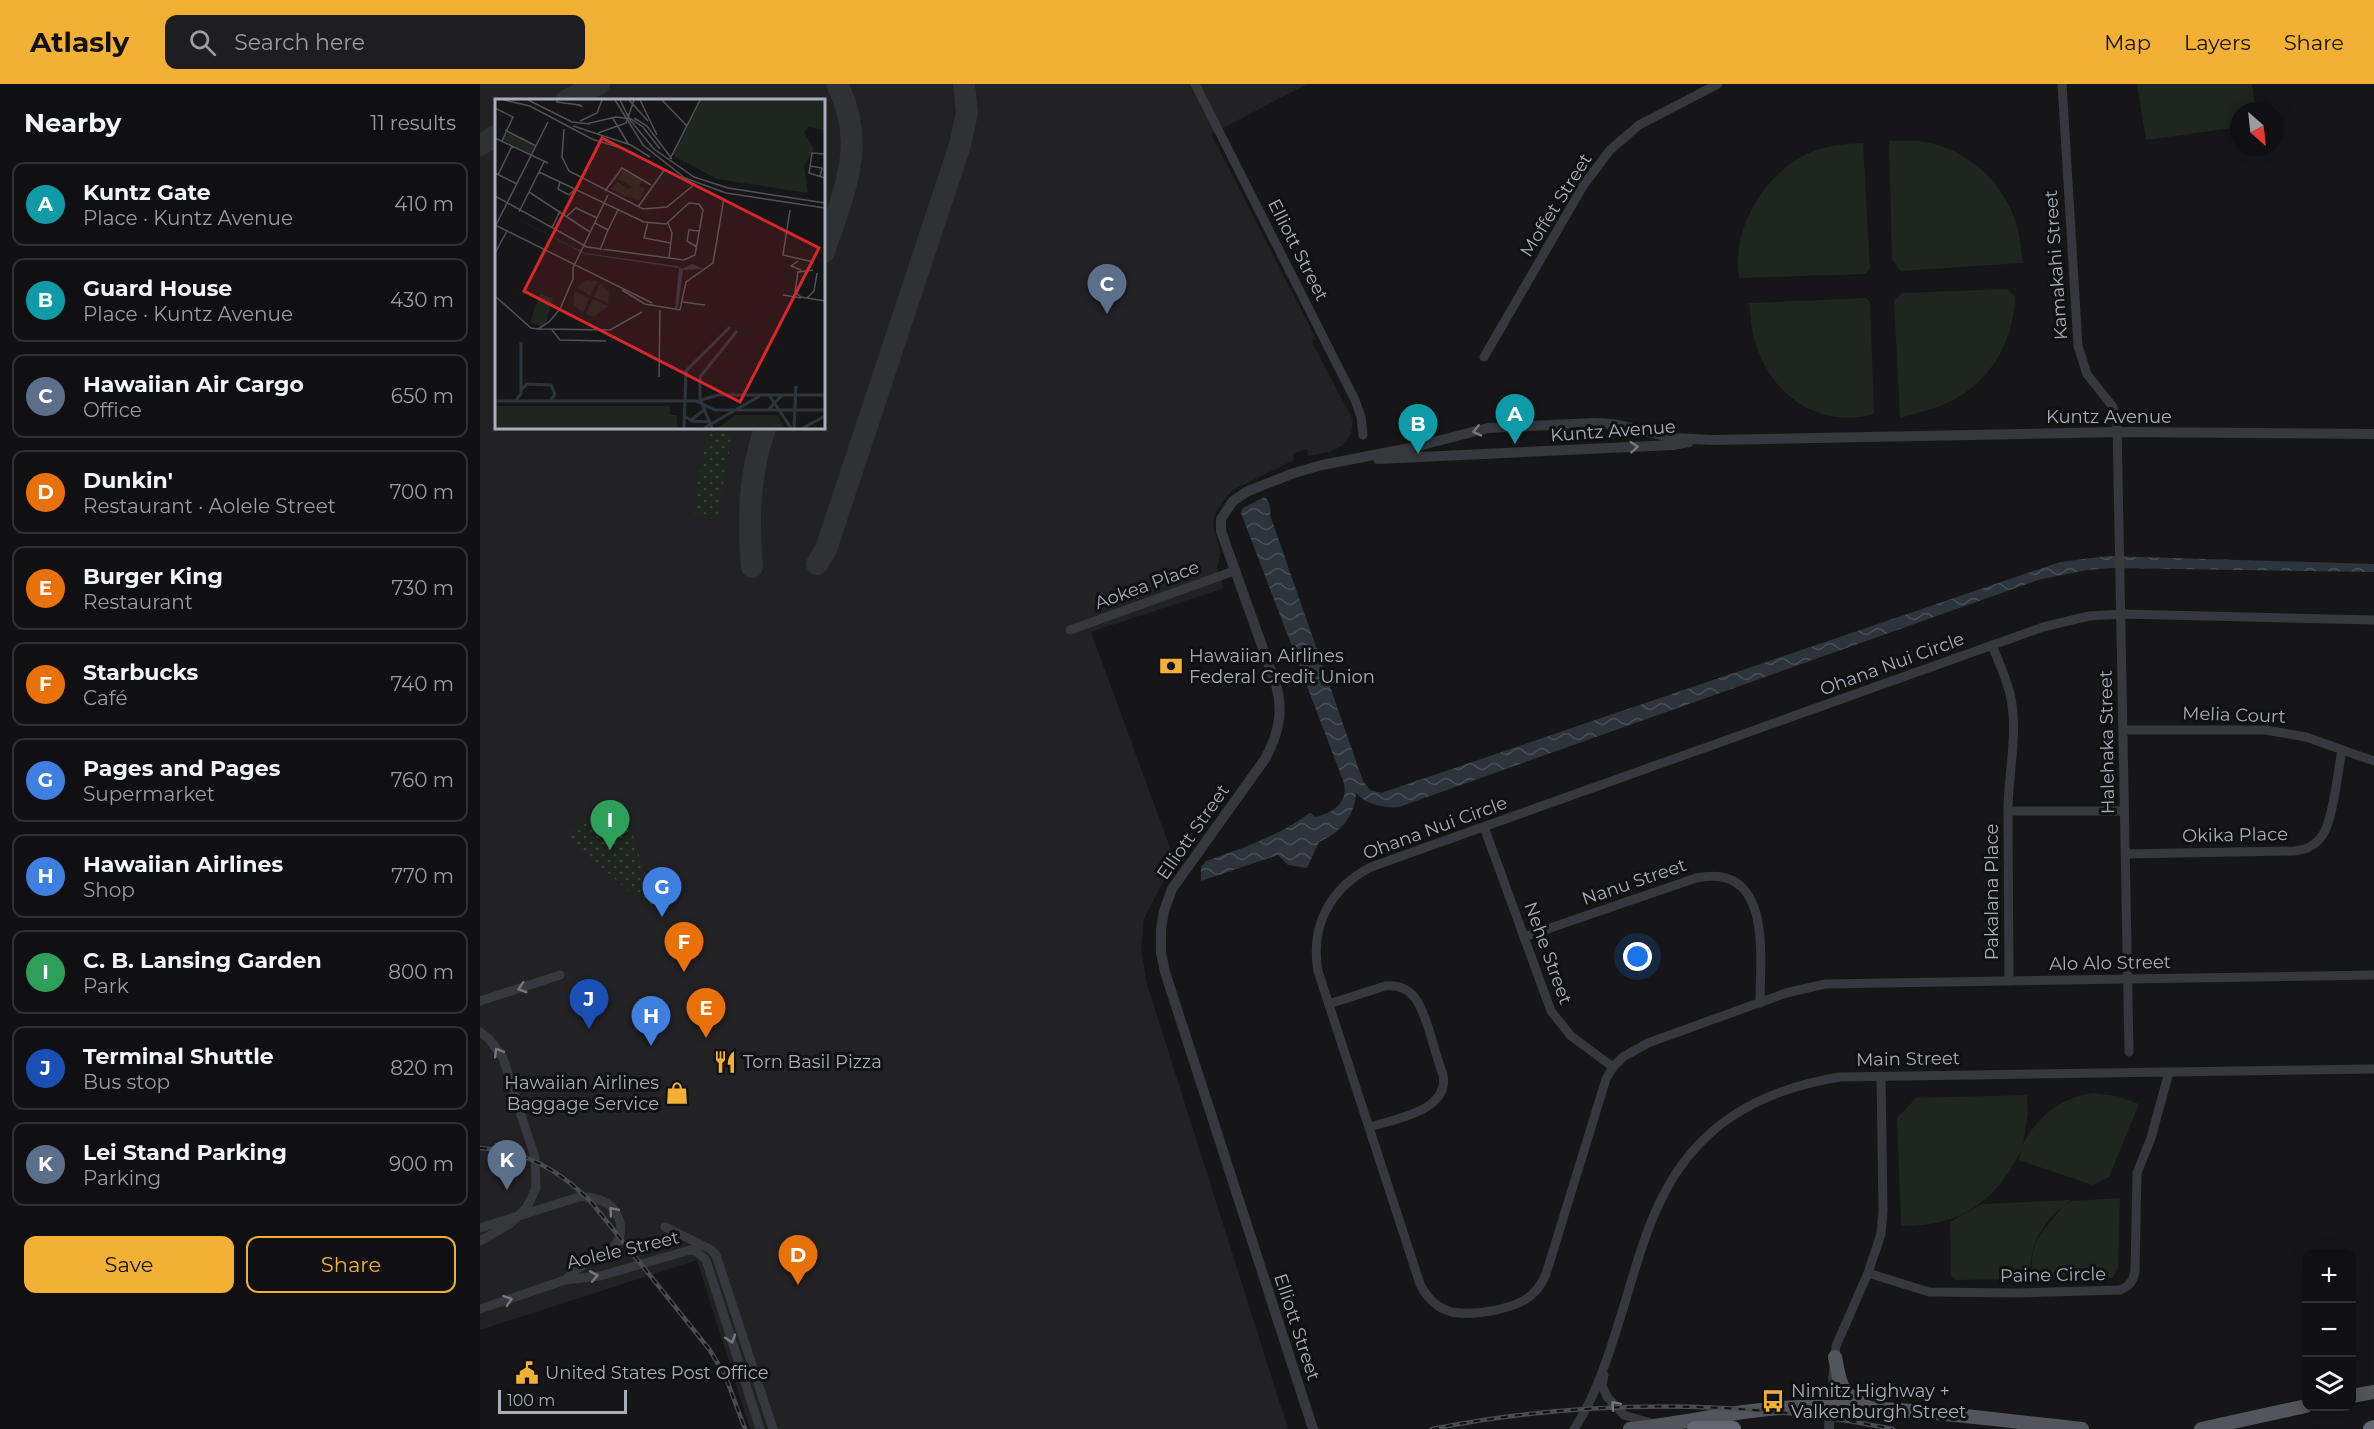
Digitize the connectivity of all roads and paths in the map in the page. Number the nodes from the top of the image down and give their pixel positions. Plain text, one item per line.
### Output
1 (1195, 84) edge
2 (1718, 84) edge
3 (2062, 84) edge
4 (1484, 357) dead end
5 (2118, 432) junction
6 (2374, 434) edge
7 (1363, 435) dead end
8 (1701, 440) junction
9 (1365, 458) junction
10 (1234, 572) junction
11 (2122, 614) junction
12 (2374, 620) edge
13 (1070, 630) dead end
14 (1992, 645) junction
15 (2124, 730) junction
16 (2342, 750) junction
17 (2374, 761) edge
18 (2008, 811) junction
19 (2123, 811) junction
20 (1484, 827) junction
21 (2126, 854) junction
22 (1524, 938) junction
23 (560, 975) dead end
24 (2374, 975) edge
25 (2127, 979) junction
26 (2009, 981) junction
27 (1846, 982) joint
28 (480, 1001) edge
29 (1760, 1002) junction
30 (1329, 1005) junction
31 (480, 1032) edge
32 (2129, 1052) dead end
33 (1613, 1067) junction
34 (2374, 1069) edge
35 (2169, 1072) junction
36 (1881, 1076) junction
37 (1370, 1127) junction
38 (665, 1227) dead end
39 (480, 1228) edge
40 (480, 1240) edge
41 (1868, 1273) junction
42 (565, 1280) junction
43 (713, 1283) junction
44 (726, 1286) junction
45 (480, 1309) edge
46 (1835, 1357) junction
47 (1606, 1361) junction
48 (2374, 1392) edge
49 (2356, 1395) edge
50 (2302, 1407) edge
51 (1830, 1408) junction
52 (1871, 1409) junction
53 (1952, 1414) junction
54 (1658, 1426) junction
55 (760, 1429) edge
56 (773, 1429) edge
57 (1313, 1429) edge
58 (1574, 1429) edge
59 (1630, 1429) edge
60 (1695, 1429) edge
61 (1733, 1429) edge
62 (1829, 1429) edge
63 (2023, 1429) edge
64 (2082, 1429) edge
65 (2201, 1429) edge

1 - 7 street, Elliott Street
2 - 4 street, Moffet Street
3 - 5 street, Kamakahi Street
5 - 6 street, Kuntz Avenue
5 - 8 street, Kuntz Avenue
5 - 11 street, Halehaka Street
9 -> 8 street, Kuntz Avenue
8 -> 9 street, Kuntz Avenue
9 - 10 street, Elliott Street
10 - 13 street, Aokea Place
10 - 57 street, Elliott Street
11 - 12 street, Ohana Nui Circle
11 - 14 street, Ohana Nui Circle
11 - 15 street, Halehaka Street
14 - 18 street
14 - 20 street, Ohana Nui Circle
15 - 16 street, Melia Court
15 - 19 street, Halehaka Street
16 - 17 street, Melia Court
16 - 21 street, Okika Place
18 - 19 street, Pakalana Place
18 - 26 street, Pakalana Place
19 - 21 street, Halehaka Street
20 - 22 street, Nehe Street
20 - 30 street, Ohana Nui Circle
21 - 25 street, Halehaka Street
22 - 29 street, Nanu Street
22 - 33 street, Nehe Street
23 -> 28 street
24 - 25 street, Alo Alo Street
25 - 26 street, Alo Alo Street
25 - 32 street, Halehaka Street
26 - 27 street, Alo Alo Street
27 - 29 street, Ohana Nui Circle
29 - 33 street, Ohana Nui Circle
30 - 37 street, Ohana Nui Circle
30 - 37 street
40 -> 31 street, bridge
33 - 37 street, Ohana Nui Circle
34 - 35 street, Main Street
35 - 36 street, Main Street
35 - 41 street, Paine Circle
36 - 41 street
36 - 47 street, Main Street
38 - 44 street, Aolele Street
42 -> 39 street
41 - 46 street
42 -> 43 street, Aolele Street
45 -> 42 street, Aolele Street
43 - 44 street
43 -> 55 street, Aolele Street
44 - 56 street, Aolele Street
46 - 51 street
46 - 52 main road
54 -> 47 street, Main Street
47 - 58 street, Main Street
48 - 49 main road
50 - 65 main road
51 - 52 main road
51 - 54 main road
51 - 62 street
52 - 53 main road
53 - 63 main road
53 - 64 main road
54 - 59 main road
60 - 61 highway

